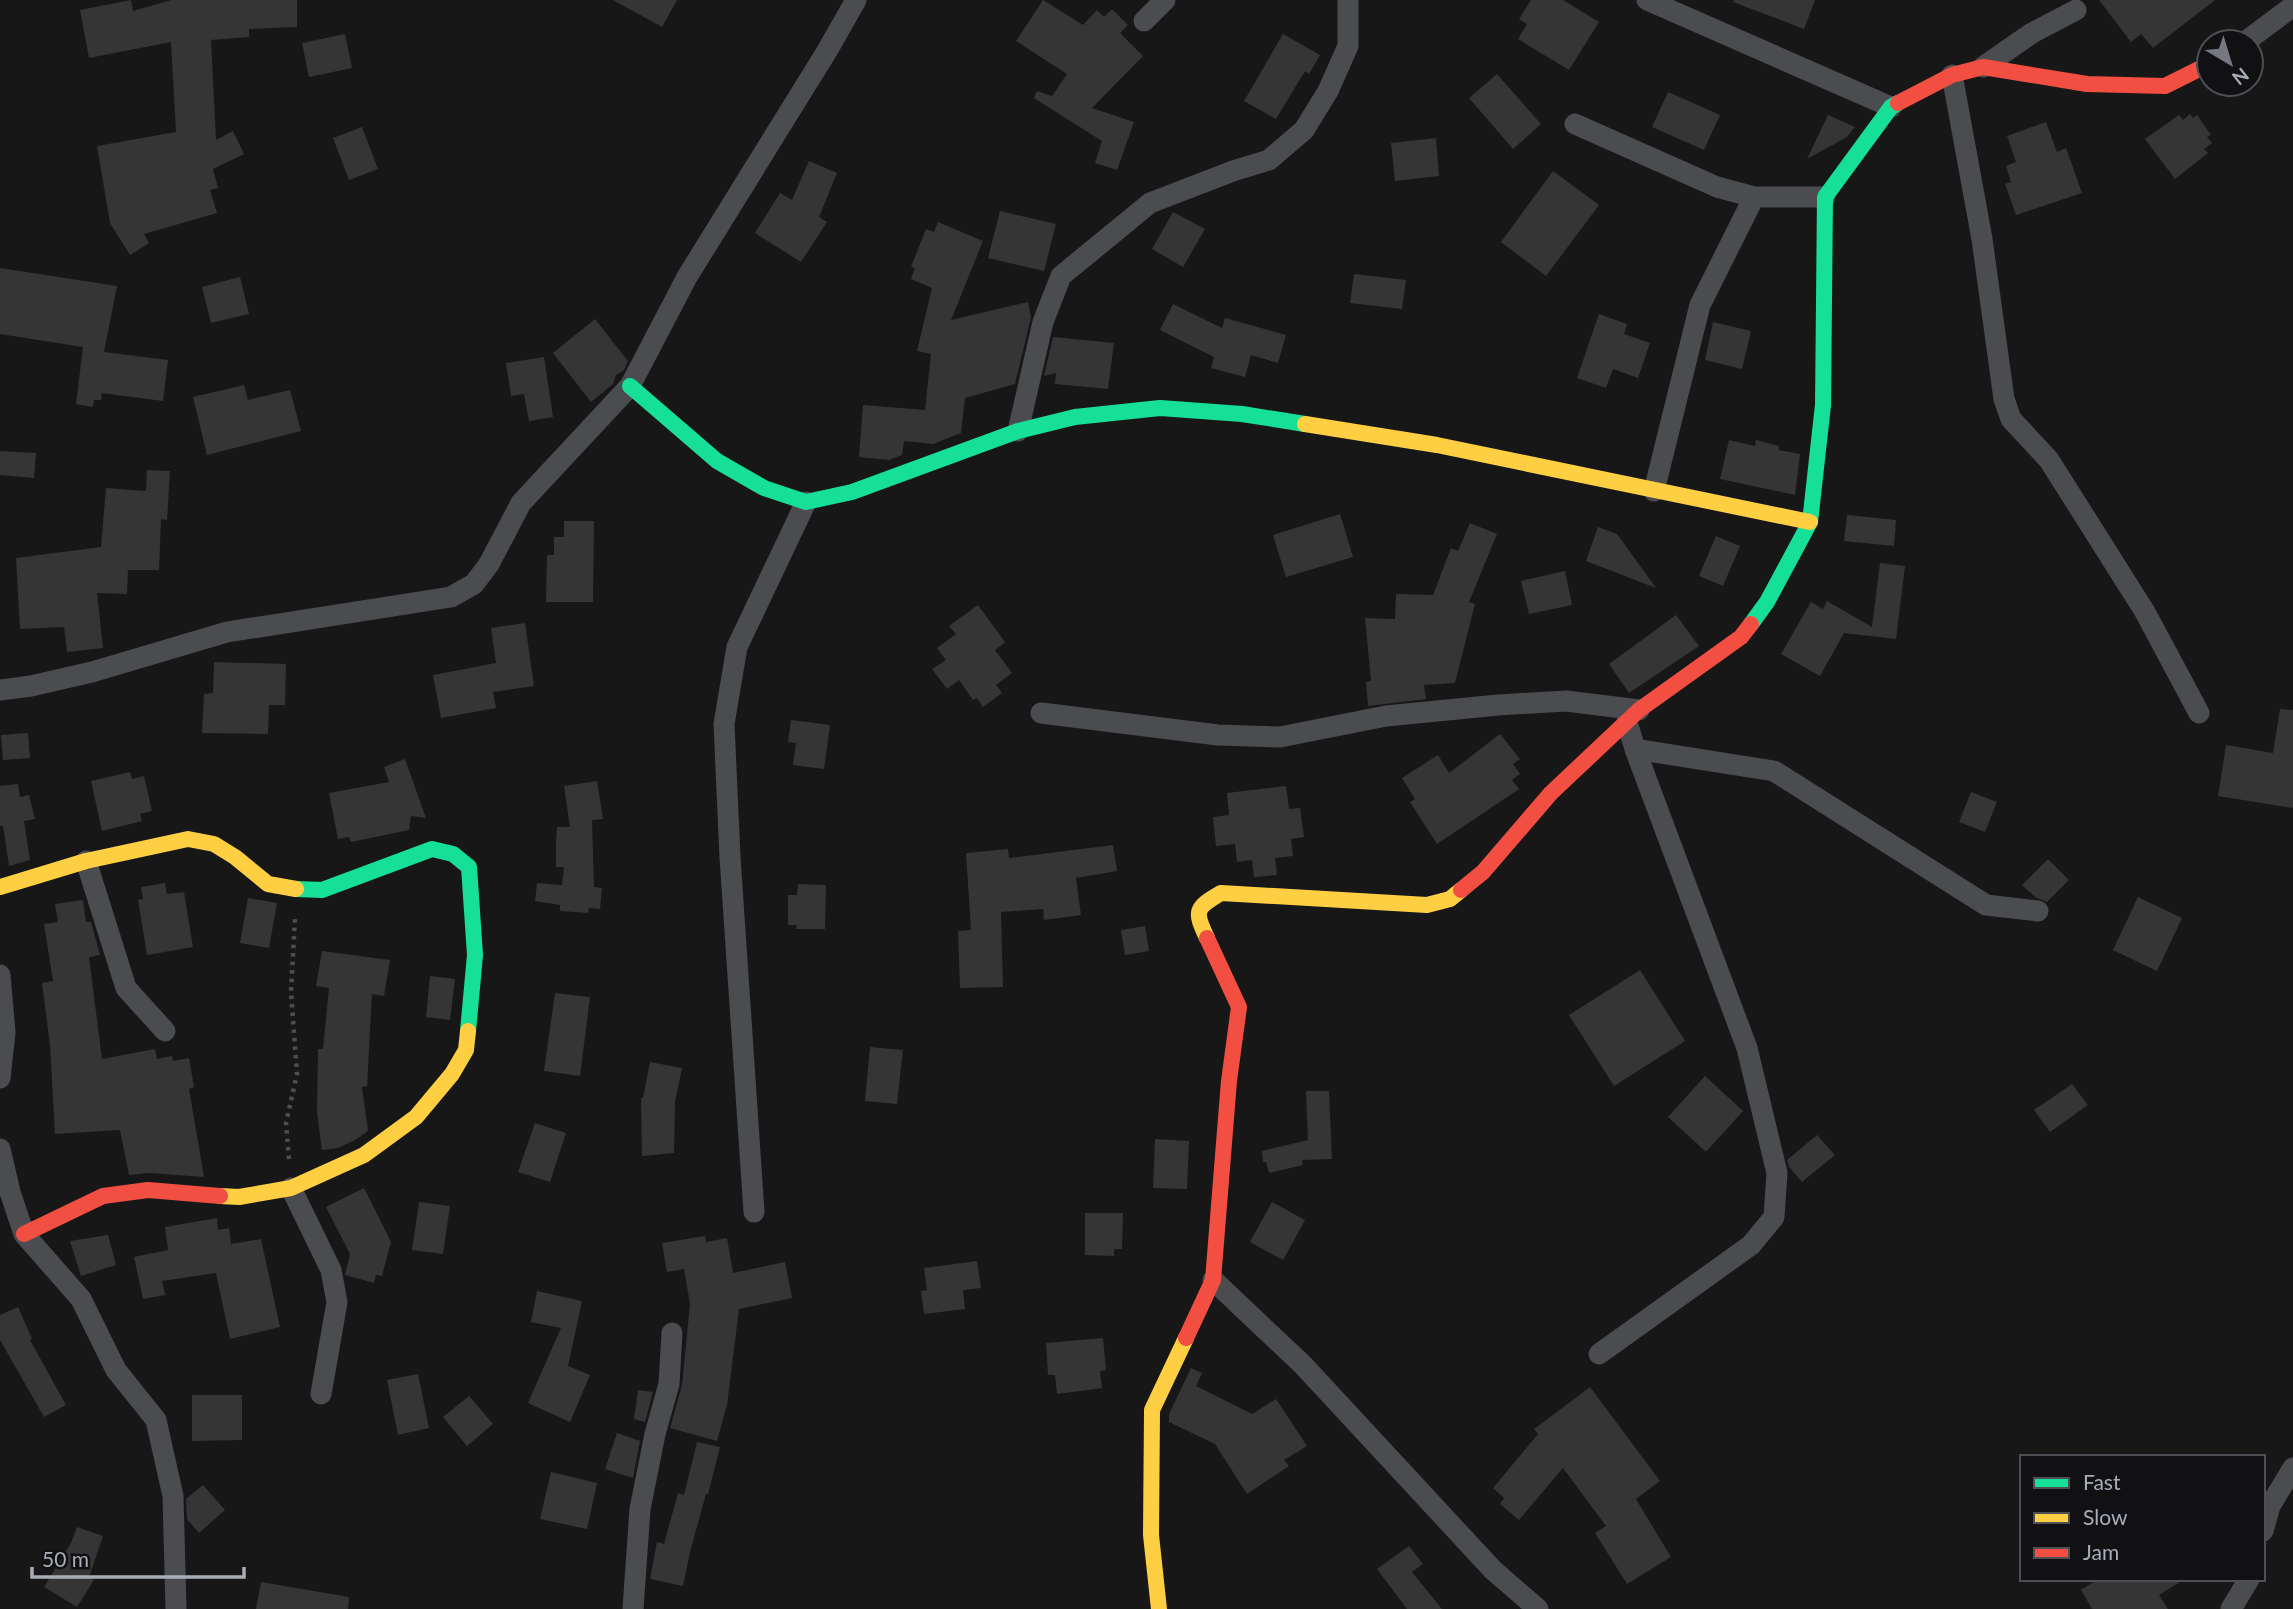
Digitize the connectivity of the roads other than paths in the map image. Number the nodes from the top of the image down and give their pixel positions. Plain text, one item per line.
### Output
1 (856, 0) edge
2 (1165, 0) edge
3 (1348, 0) edge
4 (1647, 0) edge
5 (2293, 6) edge
6 (2076, 10) dead end
7 (1144, 21) dead end
8 (2264, 28) edge
9 (1983, 67) junction
10 (2195, 71) edge
11 (1952, 75) junction
12 (1892, 107) junction
13 (1575, 124) dead end
14 (1754, 197) junction
15 (1825, 197) junction
16 (630, 386) junction
17 (1018, 431) junction
18 (1654, 491) junction
19 (806, 502) junction
20 (1810, 522) junction
21 (0, 690) edge
22 (1041, 713) dead end
23 (2199, 713) dead end
24 (1633, 716) junction
25 (1635, 749) junction
26 (86, 861) junction
27 (0, 887) edge
28 (2038, 911) dead end
29 (0, 975) edge
30 (165, 1031) dead end
31 (0, 1078) edge
32 (0, 1149) edge
33 (291, 1188) junction
34 (754, 1212) dead end
35 (24, 1234) junction
36 (1213, 1280) junction
37 (672, 1333) dead end
38 (1599, 1354) dead end
39 (321, 1394) dead end
40 (2293, 1468) edge
41 (2265, 1524) edge
42 (2248, 1581) edge
43 (176, 1609) edge
44 (633, 1609) edge
45 (1159, 1609) edge
46 (1538, 1609) edge
47 (2231, 1609) edge

1 - 16 street
2 - 7 street
3 - 17 street
4 - 12 street
5 - 8 street
6 - 9 street
9 - 10 street
9 - 11 street
11 - 12 street
11 - 23 street
12 - 15 street
13 - 14 street
14 - 15 street
14 - 18 street
15 - 20 street
16 - 19 street
16 - 21 street
17 - 18 street
17 - 19 street
18 - 20 street
19 - 34 street
20 - 24 street
22 - 24 street
24 - 25 street
24 - 36 street
25 - 28 street
25 - 38 street
26 - 27 street
26 - 30 street
26 - 33 street
29 - 31 street
32 - 35 street
33 - 35 street
33 - 39 street
35 - 43 street
36 - 45 street
36 - 46 street
37 - 44 street
40 - 41 street
42 - 47 street

